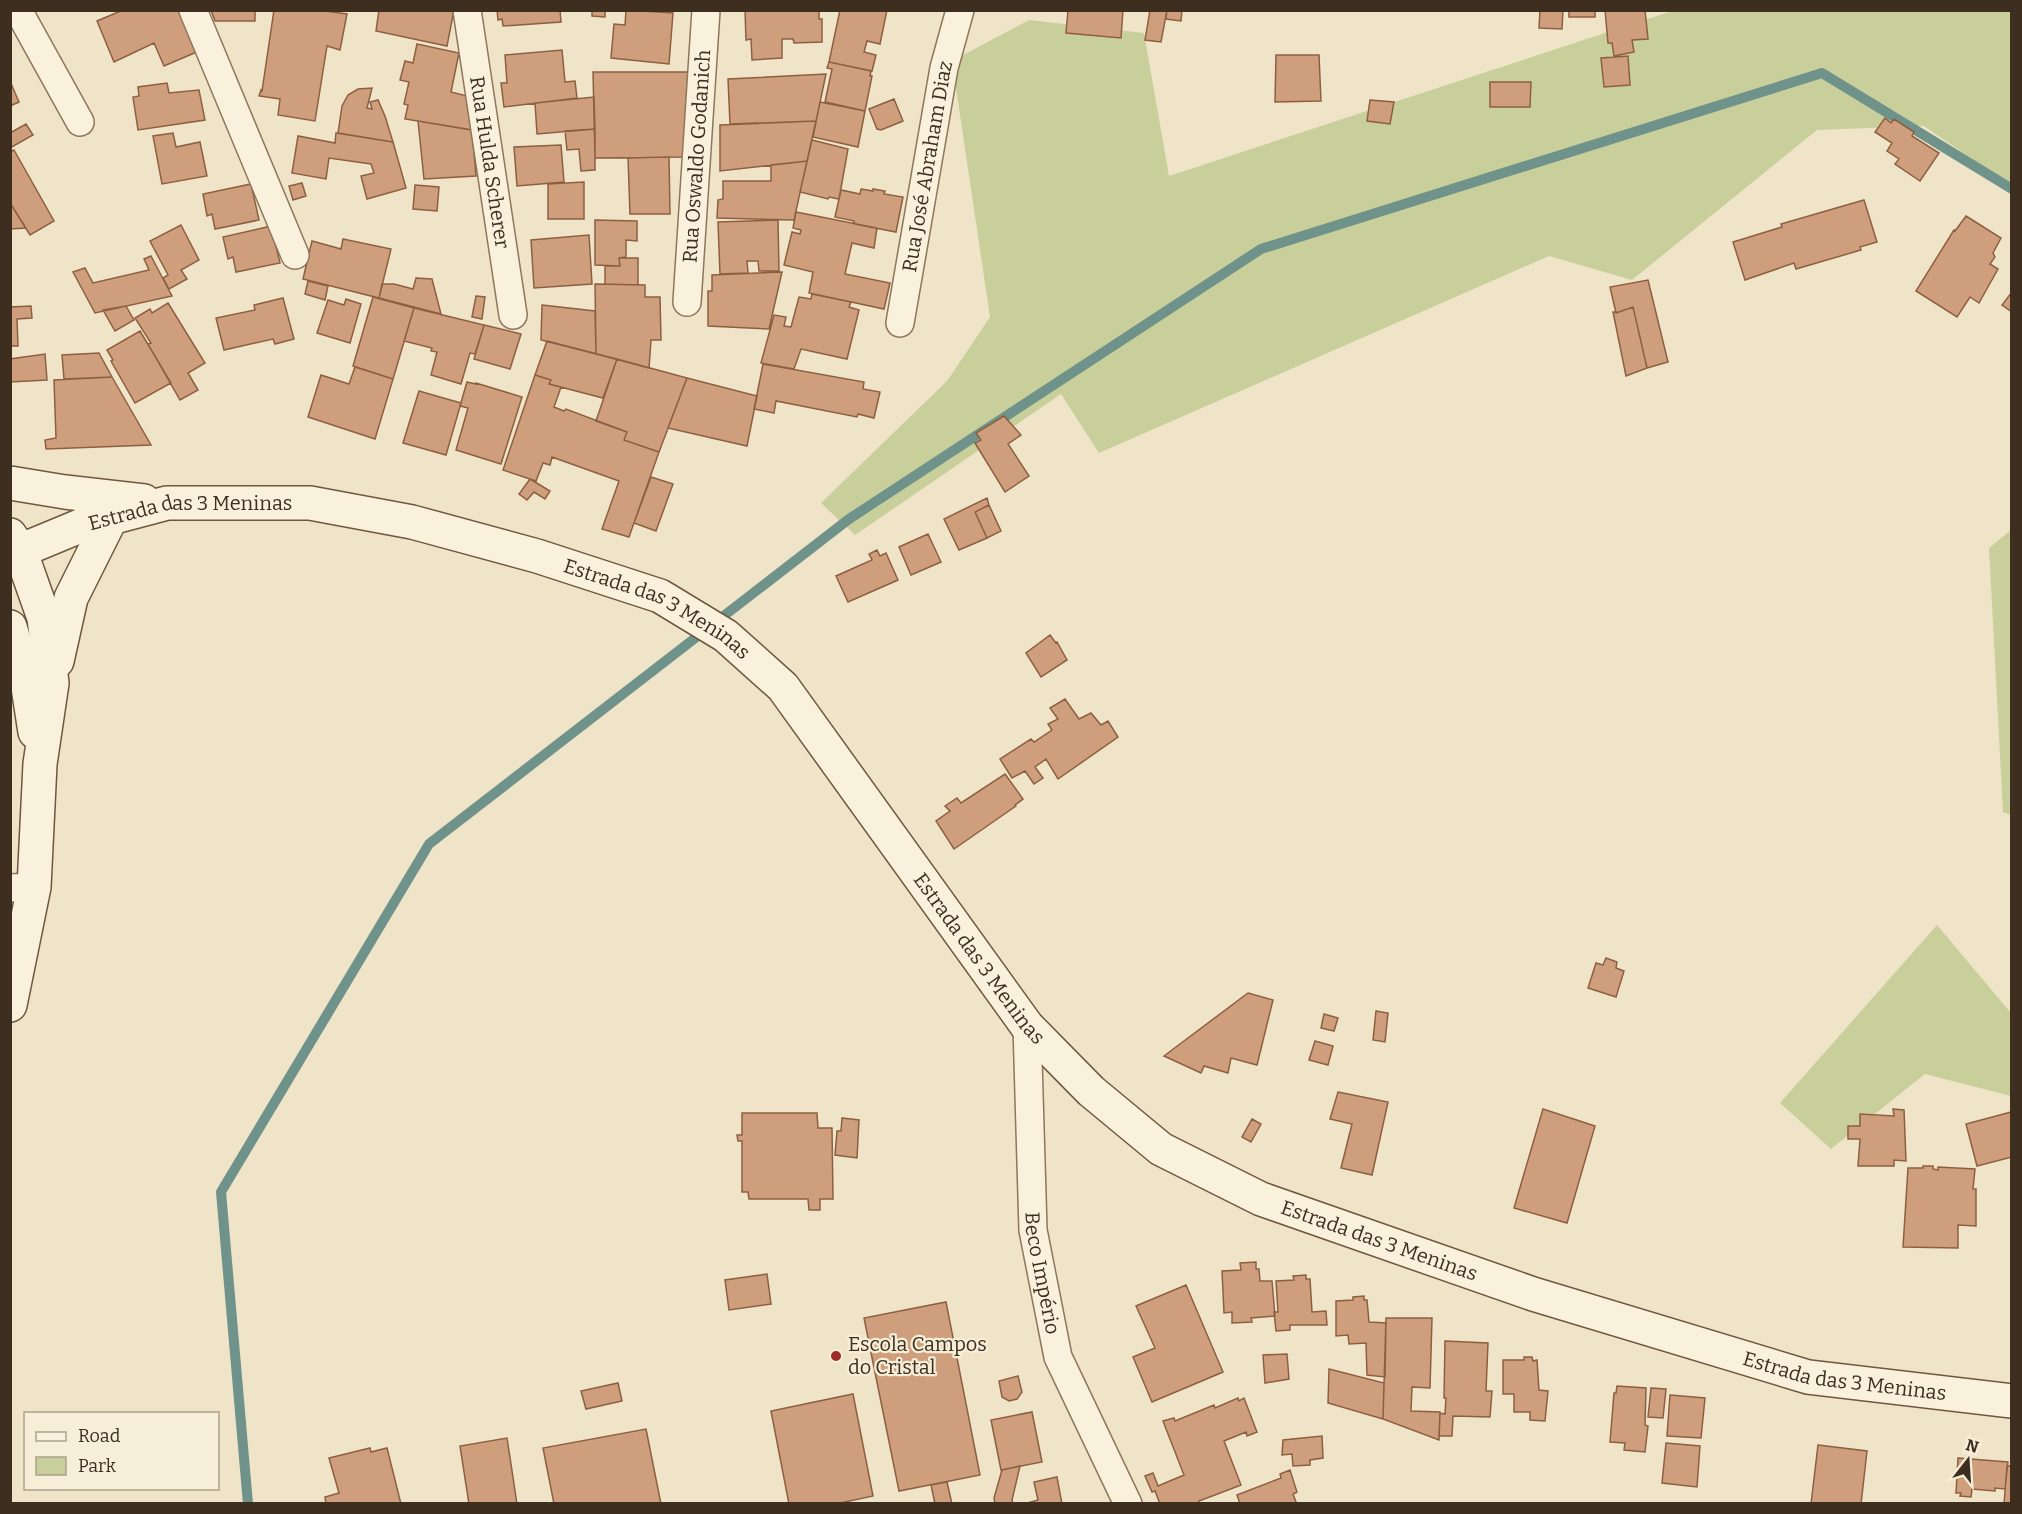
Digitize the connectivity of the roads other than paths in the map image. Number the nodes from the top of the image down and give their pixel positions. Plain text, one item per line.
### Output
1 (18, 10) edge
2 (193, 10) edge
3 (467, 10) edge
4 (706, 10) edge
5 (960, 10) edge
6 (80, 122) dead end
7 (295, 255) dead end
8 (687, 302) dead end
9 (513, 315) dead end
10 (900, 323) dead end
11 (10, 483) edge
12 (167, 503) junction
13 (112, 516) junction
14 (14, 547) edge
15 (10, 627) edge
16 (52, 683) junction
17 (40, 764) junction
18 (22, 887) edge
19 (10, 1005) edge
20 (1026, 1026) junction
21 (2012, 1401) edge
22 (1128, 1503) edge

1 - 6 street
2 - 7 street
3 - 9 street, Rua Hulda Scherer
4 - 8 street, Rua Oswaldo Godanich
5 - 10 street, Rua José Abraham Diaz
11 - 12 main road
12 - 13 main road, Estrada das 3 Meninas
12 - 20 main road, Estrada das 3 Meninas
13 - 14 main road, Estrada das 3 Meninas
13 - 16 main road
14 - 16 main road
15 - 17 main road
16 - 17 main road
17 - 18 main road
18 - 19 main road
20 - 21 main road, Estrada das 3 Meninas
20 - 22 street, Beco Império

